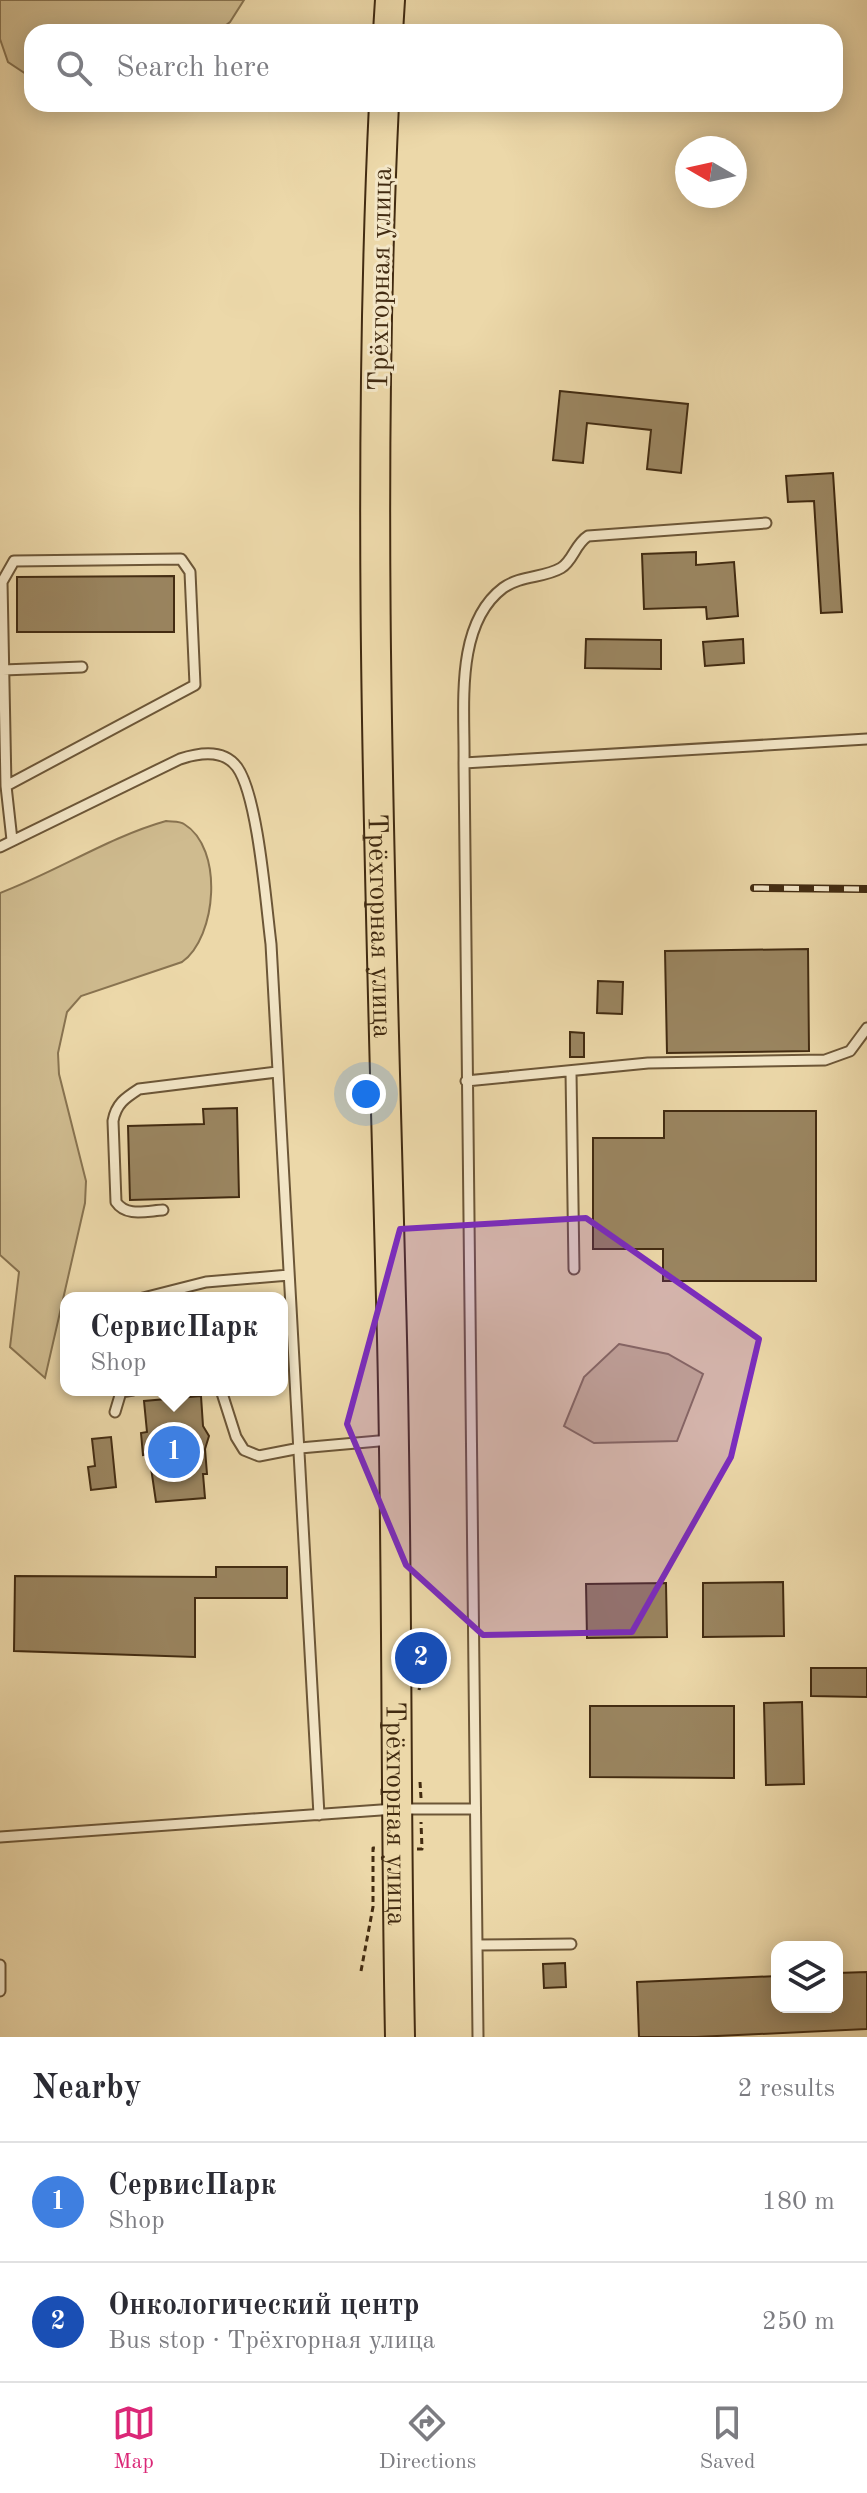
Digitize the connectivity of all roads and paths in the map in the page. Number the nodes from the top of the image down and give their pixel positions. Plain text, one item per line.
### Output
1 (390, 0) edge
2 (388, 24) edge
3 (384, 112) edge
4 (766, 523) dead end
5 (82, 667) dead end
6 (3, 670) junction
7 (867, 739) edge
8 (464, 763) junction
9 (6, 786) junction
10 (12, 840) junction
11 (0, 847) edge
12 (867, 1028) edge
13 (277, 1072) junction
14 (571, 1072) junction
15 (466, 1081) junction
16 (163, 1210) dead end
17 (574, 1269) dead end
18 (289, 1275) junction
19 (167, 1292) edge
20 (120, 1396) edge
21 (223, 1396) edge
22 (115, 1412) dead end
23 (395, 1439) junction
24 (300, 1448) junction
25 (395, 1809) junction
26 (474, 1809) junction
27 (319, 1815) junction
28 (0, 1837) edge
29 (571, 1944) dead end
30 (477, 1945) junction
31 (0, 1965) edge
32 (0, 1991) edge
33 (400, 2037) edge
34 (478, 2037) edge

1 - 2 highway
3 - 23 highway, Трёхгорная улица
4 - 8 lane
5 - 6 lane
6 - 9 lane
6 - 9 lane
7 - 8 lane
8 - 15 lane
9 - 10 lane
10 - 11 lane
10 - 13 lane
12 - 14 lane
13 - 16 lane
13 - 18 lane
14 - 15 lane
14 - 17 lane
15 - 26 lane
18 - 19 lane
18 - 24 lane
20 - 22 lane
21 - 24 lane
23 - 24 lane
23 - 25 highway, Трёхгорная улица
24 - 27 lane
25 - 26 lane
25 - 27 lane
25 - 33 highway, Трёхгорная улица
26 - 30 lane
27 - 28 lane
29 - 30 lane
30 - 34 lane
31 - 32 lane

